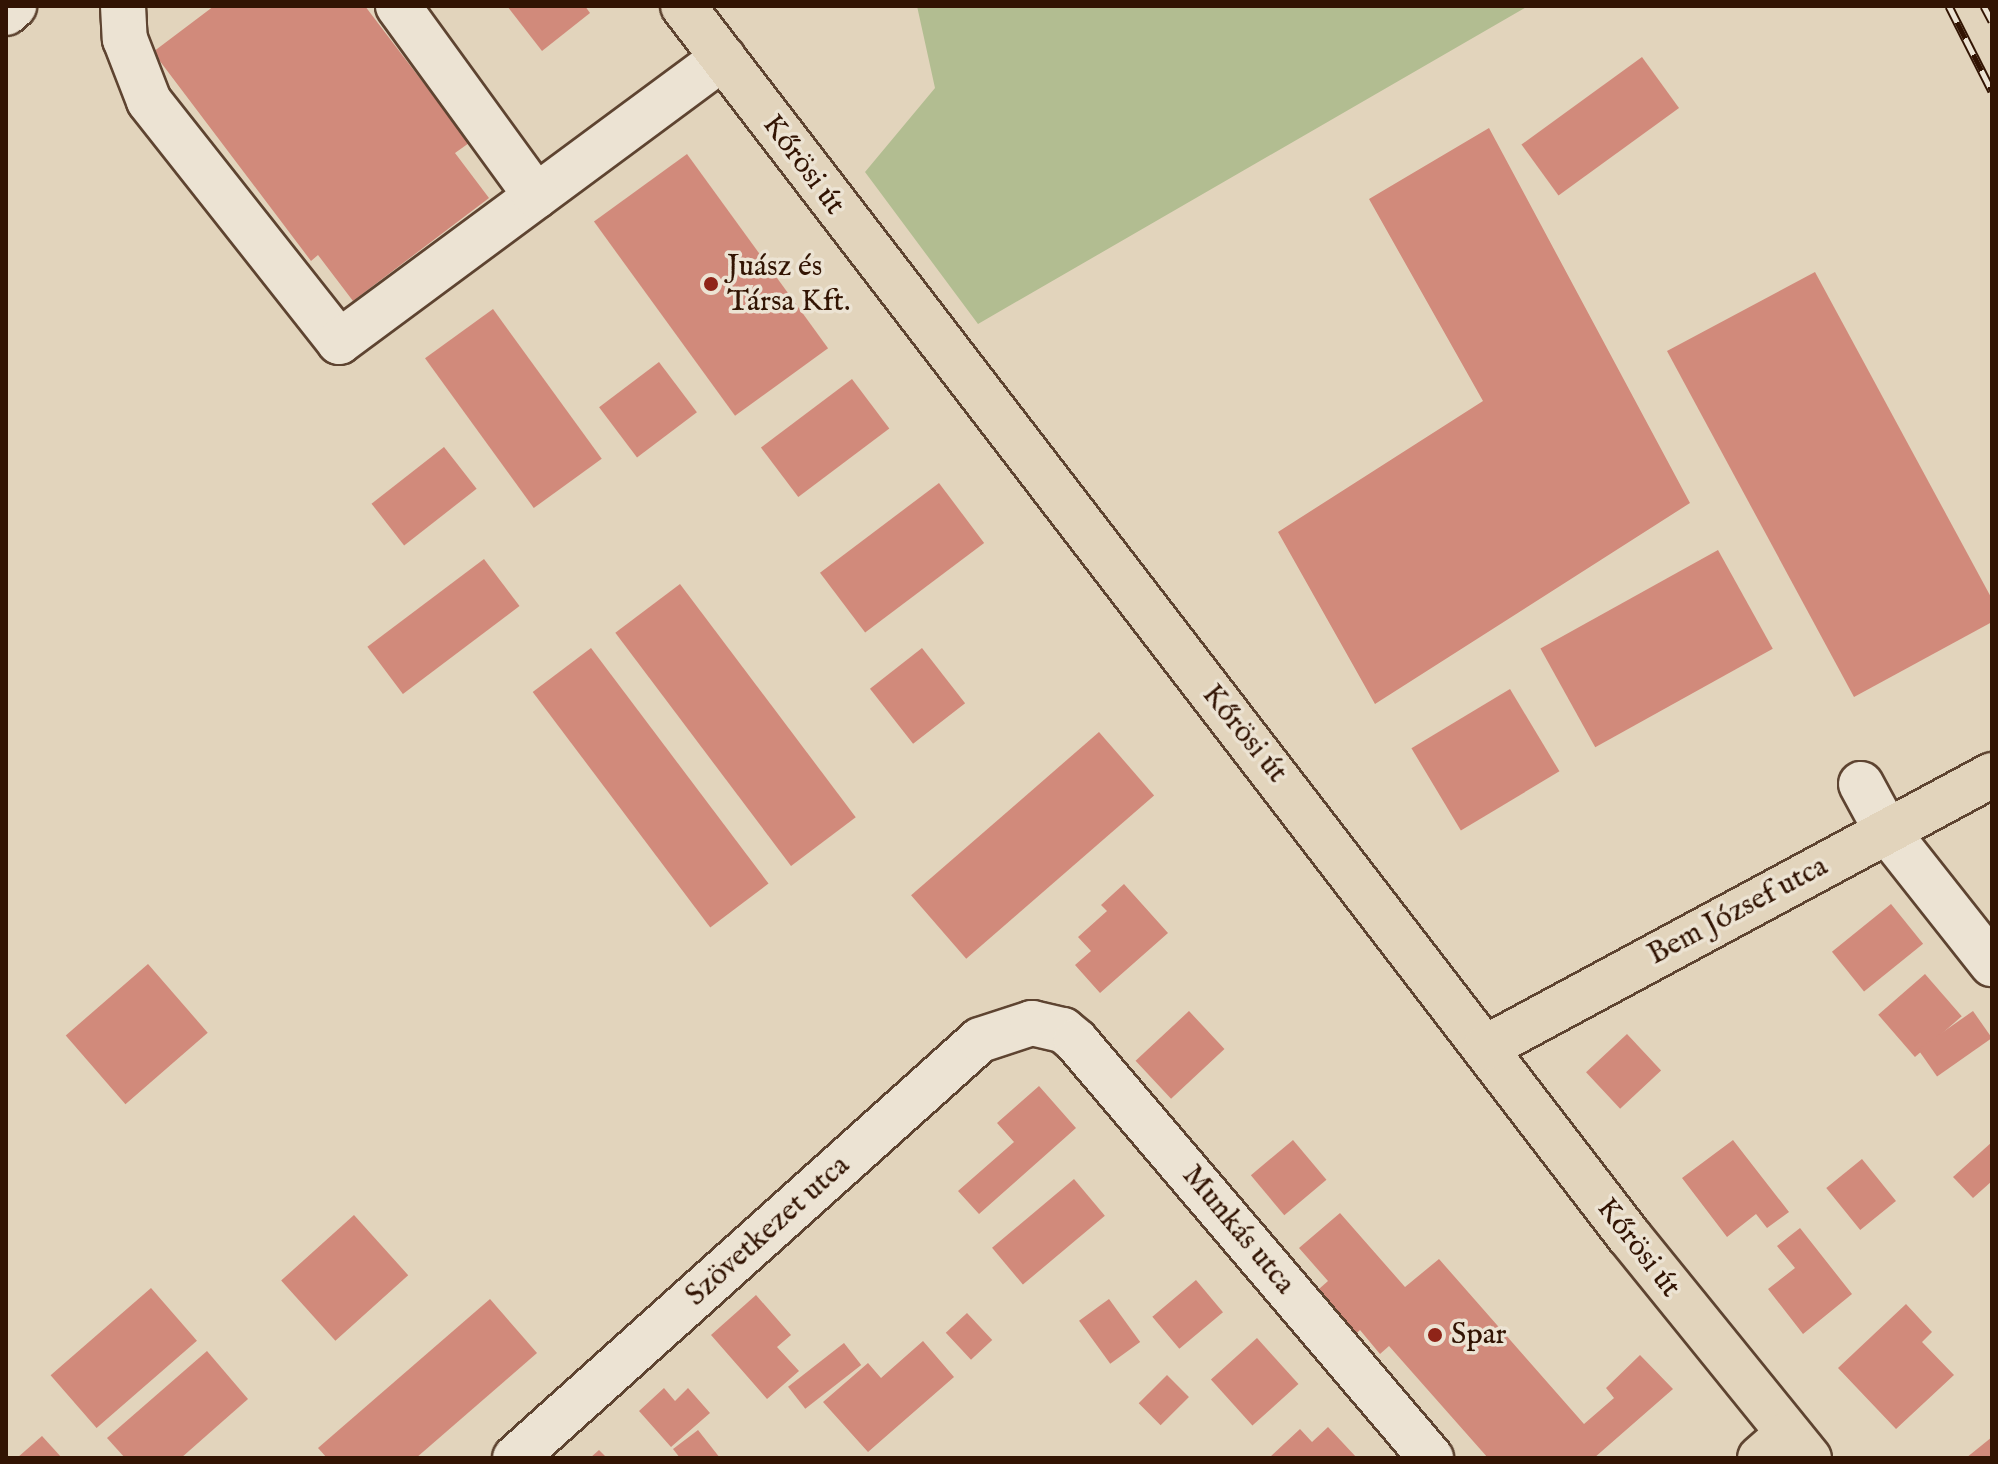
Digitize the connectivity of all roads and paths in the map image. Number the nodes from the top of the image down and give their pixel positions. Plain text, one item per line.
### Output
1 (14, 6) edge
2 (123, 6) edge
3 (398, 6) edge
4 (683, 6) edge
5 (6, 13) edge
6 (723, 58) junction
7 (536, 196) junction
8 (1992, 775) edge
9 (1861, 784) dead end
10 (1886, 830) junction
11 (1992, 964) edge
12 (1032, 1023) joint
13 (1485, 1048) junction
14 (1785, 1450) edge
15 (515, 1458) edge
16 (1431, 1458) edge

1 - 5 street
2 - 7 street
3 - 7 street
4 - 6 main road, Kőrösi út
6 - 7 street
6 - 13 main road, Kőrösi út
8 - 10 main road, Bem József utca
9 - 10 street
10 - 11 street
10 - 13 main road, Bem József utca
12 - 15 street, Szövetkezet utca
12 - 16 street, Munkás utca
13 - 14 main road, Kőrösi út

